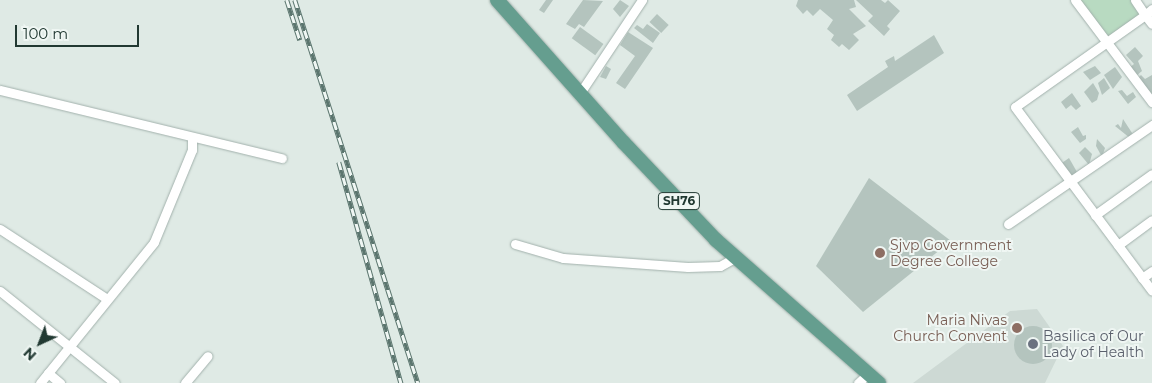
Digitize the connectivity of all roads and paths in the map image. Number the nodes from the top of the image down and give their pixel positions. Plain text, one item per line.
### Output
1 (497, 0) edge
2 (642, 0) edge
3 (1075, 0) edge
4 (1135, 0) edge
5 (1149, 12) edge
6 (1152, 24) edge
7 (1108, 43) junction
8 (0, 91) edge
9 (580, 93) junction
10 (1152, 102) edge
11 (1152, 125) edge
12 (192, 136) junction
13 (282, 158) dead end
14 (1152, 174) edge
15 (1072, 183) junction
16 (1095, 215) junction
17 (1152, 220) edge
18 (1008, 224) dead end
19 (0, 229) edge
20 (514, 244) dead end
21 (1118, 246) junction
22 (736, 257) junction
23 (1152, 271) edge
24 (1142, 278) junction
25 (0, 291) edge
26 (1152, 292) edge
27 (107, 299) junction
28 (70, 344) junction
29 (208, 356) dead end
30 (48, 373) junction
31 (862, 379) edge
32 (40, 383) edge
33 (60, 383) edge
34 (116, 383) edge
35 (185, 383) edge
36 (879, 383) edge

1 - 9 main road, SH76
2 - 9 street
3 - 7 street
4 - 5 street
5 - 6 street
5 - 7 street
7 - 10 street
7 - 15 street
8 - 12 street
9 - 22 main road, SH76
11 - 15 street
12 - 13 street
12 - 27 street
14 - 16 street
15 - 16 street
15 - 18 street
16 - 21 street
17 - 21 street
19 - 27 street
20 - 22 street
21 - 24 street
22 - 31 main road, SH76
23 - 24 street
24 - 26 street
25 - 28 street
27 - 28 street
28 - 30 street
28 - 34 street
29 - 35 street
30 - 32 street
30 - 33 street
31 - 36 main road, SH76

